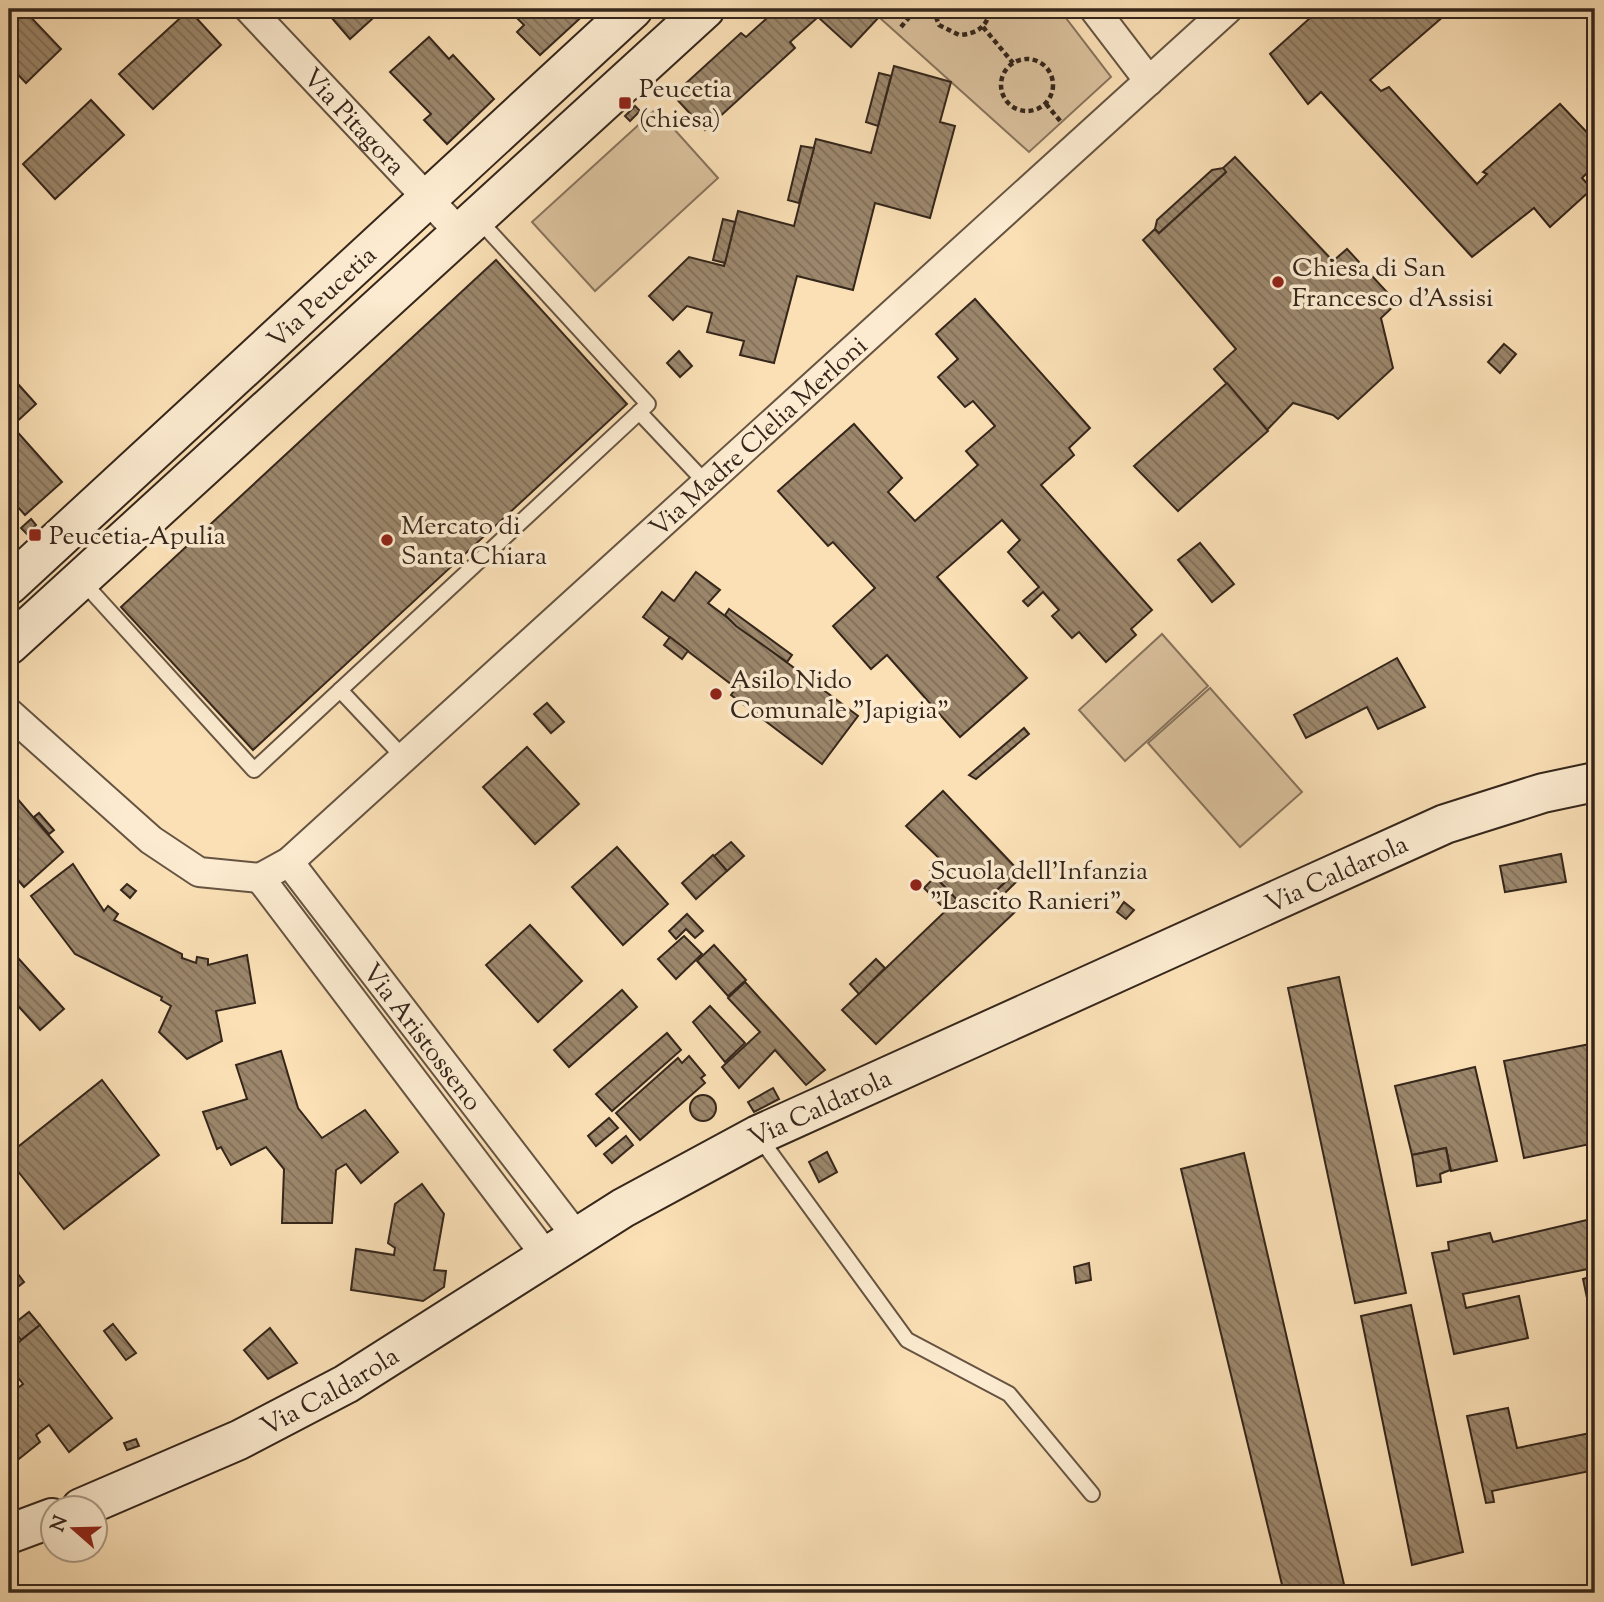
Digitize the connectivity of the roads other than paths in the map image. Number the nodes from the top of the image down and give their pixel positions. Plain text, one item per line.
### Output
1 (249, 9) edge
2 (633, 9) edge
3 (705, 9) edge
4 (1094, 9) edge
5 (1228, 9) edge
6 (1200, 18) edge
7 (1149, 81) junction
8 (428, 199) junction
9 (468, 225) junction
10 (639, 412) junction
11 (706, 483) junction
12 (81, 580) junction
13 (9, 585) edge
14 (9, 645) edge
15 (340, 690) junction
16 (9, 713) edge
17 (404, 758) junction
18 (1595, 782) edge
19 (289, 862) junction
20 (260, 878) junction
21 (758, 1135) junction
22 (562, 1247) junction
23 (1092, 1494) dead end
24 (108, 1496) edge
25 (38, 1523) edge
26 (9, 1534) edge

1 - 8 street, Via Pitagora
2 - 8 main road, Via Peucetia
3 - 9 main road
4 - 7 street
5 - 6 street, Via Madre Clelia Merloni
6 - 7 street, Via Madre Clelia Merloni
7 - 11 street, Via Madre Clelia Merloni
8 - 9 street, Via Pitagora
8 - 13 main road, Via Peucetia
9 - 10 lane
9 - 12 main road
10 - 11 lane
10 - 15 lane
11 - 17 street, Via Madre Clelia Merloni
12 - 14 main road
12 - 15 lane
15 - 17 lane
16 - 20 street
17 - 19 street, Via Madre Clelia Merloni
18 - 21 main road, Via Caldarola
19 - 20 street
19 - 22 street, Via Aristosseno
20 - 22 street, Via Aristosseno
21 - 22 main road, Via Caldarola
21 - 23 lane
22 - 24 main road, Via Caldarola
25 - 26 main road

